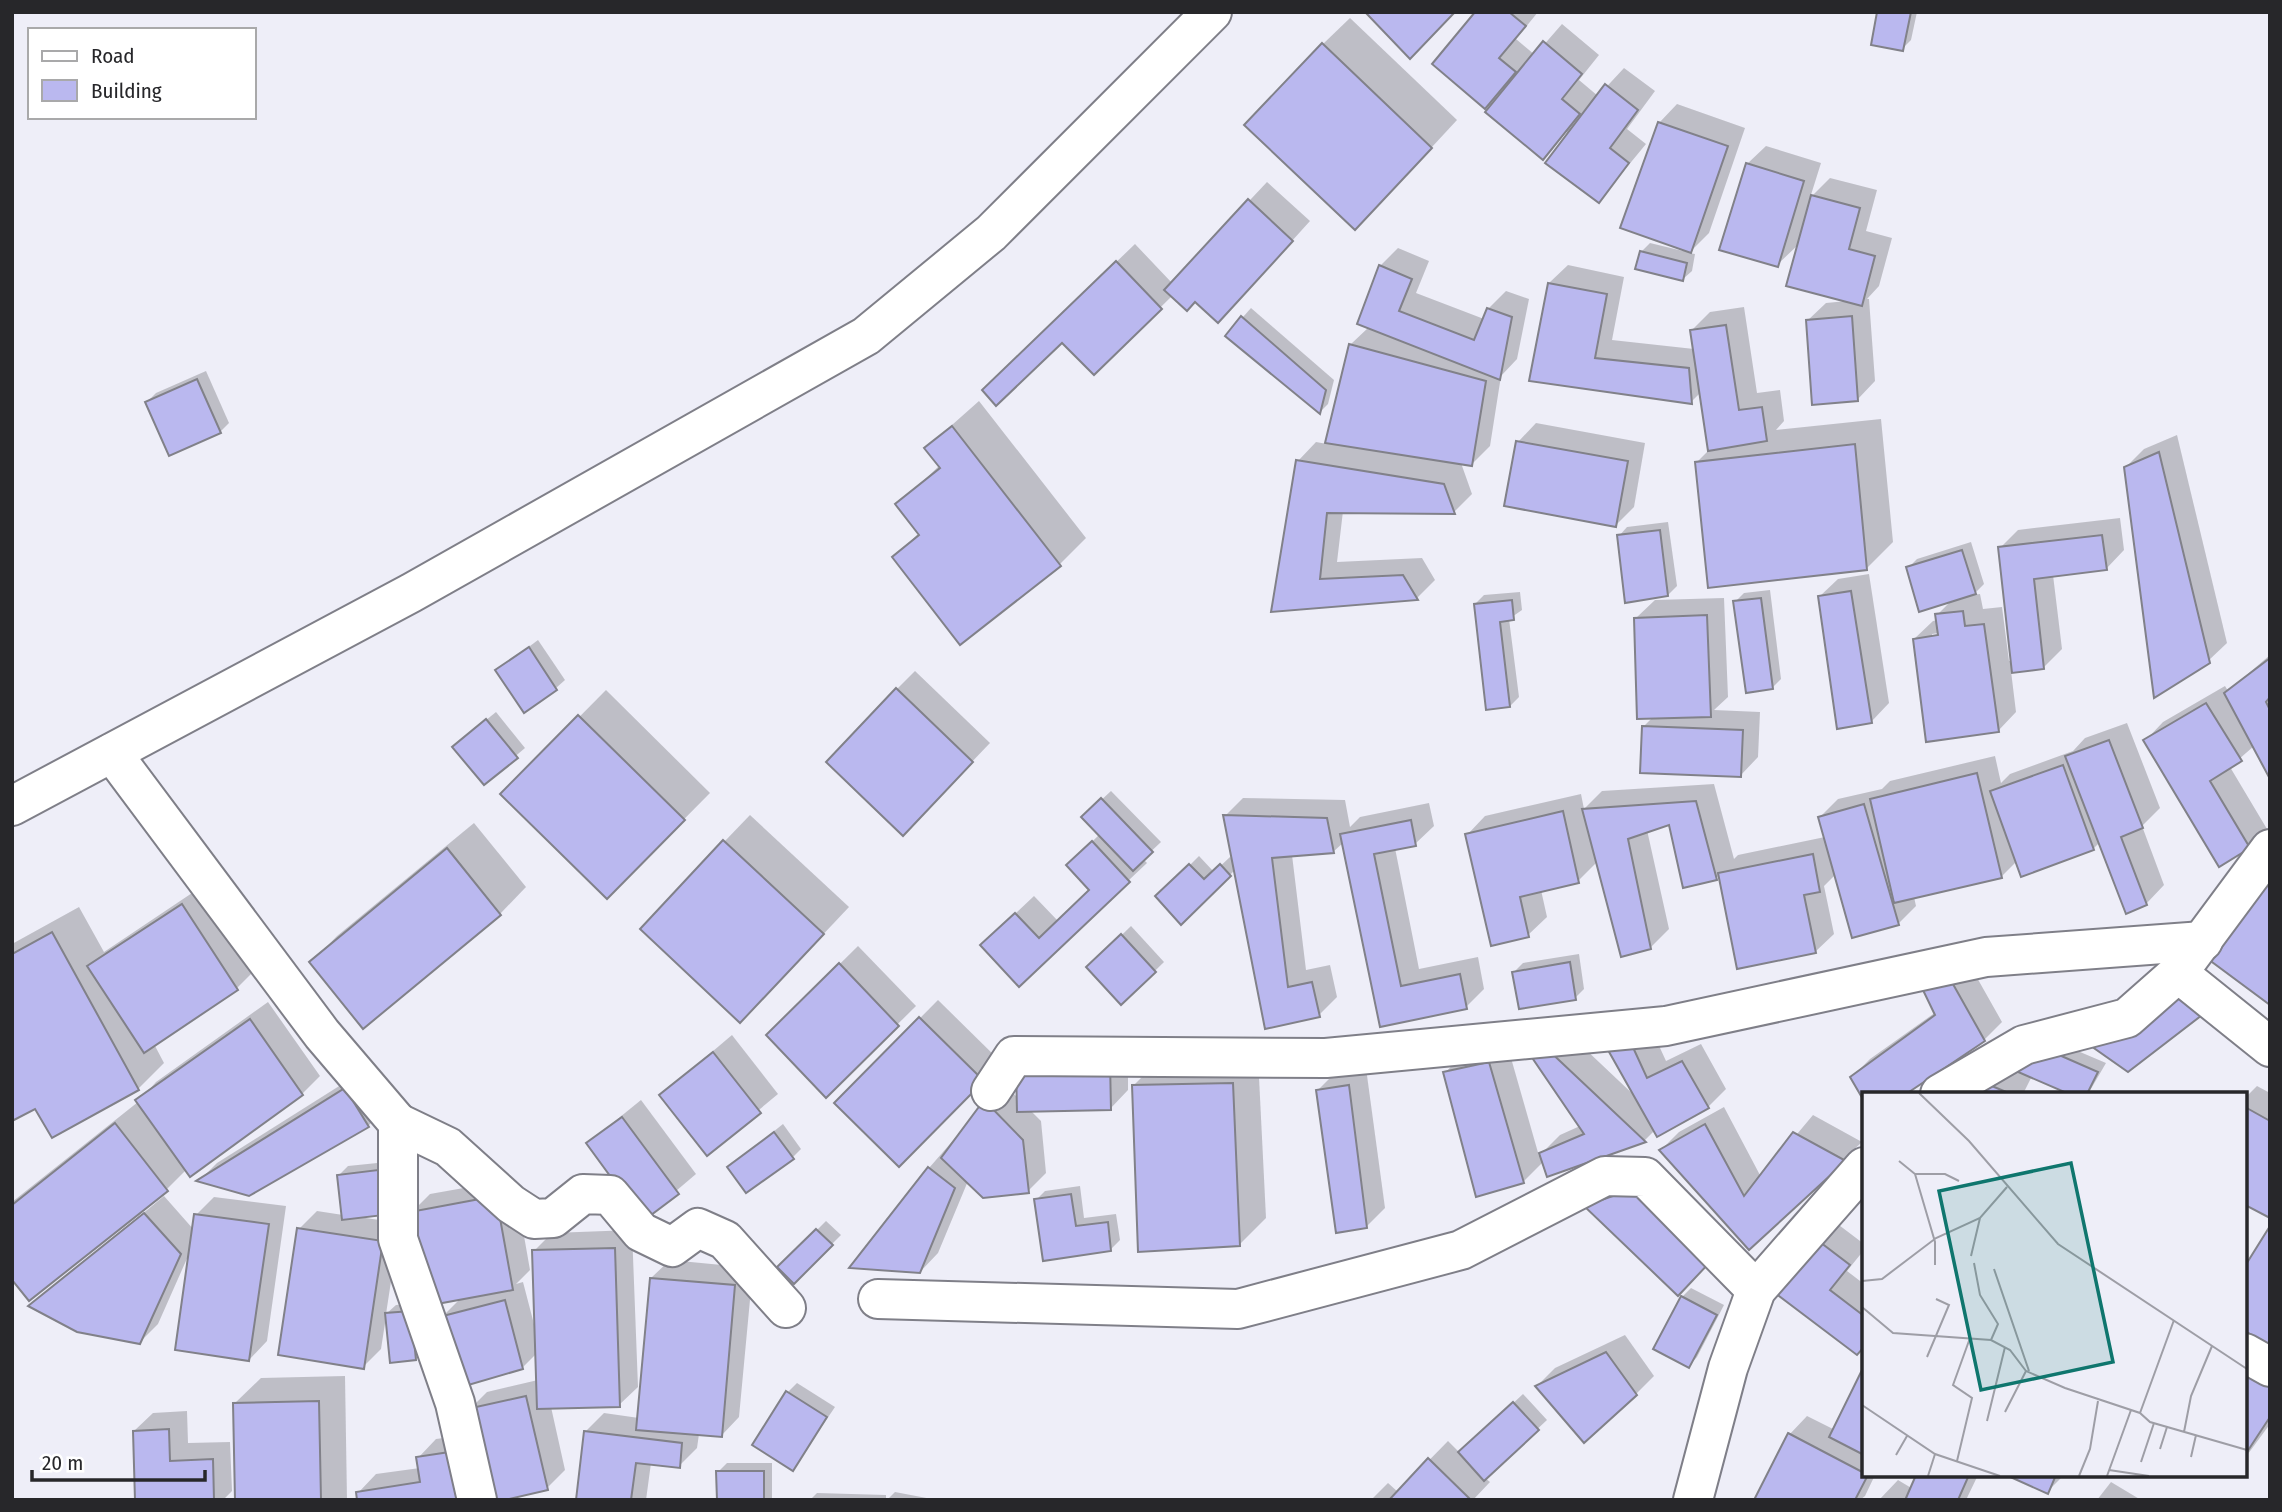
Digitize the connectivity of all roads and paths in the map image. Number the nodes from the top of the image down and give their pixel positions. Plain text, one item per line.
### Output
1 (1212, 12) edge
2 (112, 753) junction
3 (12, 806) edge
4 (2270, 849) edge
5 (2203, 941) junction
6 (2178, 973) junction
7 (2270, 1047) edge
8 (991, 1091) dead end
9 (1943, 1092) edge
10 (398, 1124) junction
11 (1862, 1169) edge
12 (1756, 1290) junction
13 (878, 1300) dead end
14 (786, 1308) dead end
15 (2247, 1354) edge
16 (2270, 1367) edge
17 (477, 1500) edge
18 (1693, 1500) edge

1 - 2 street
2 - 3 street
2 - 10 street
4 - 5 street
5 - 6 street
5 - 8 street
6 - 7 street
6 - 9 street
10 - 14 street
10 - 17 street
11 - 12 street
12 - 13 street
12 - 18 street
15 - 16 street

